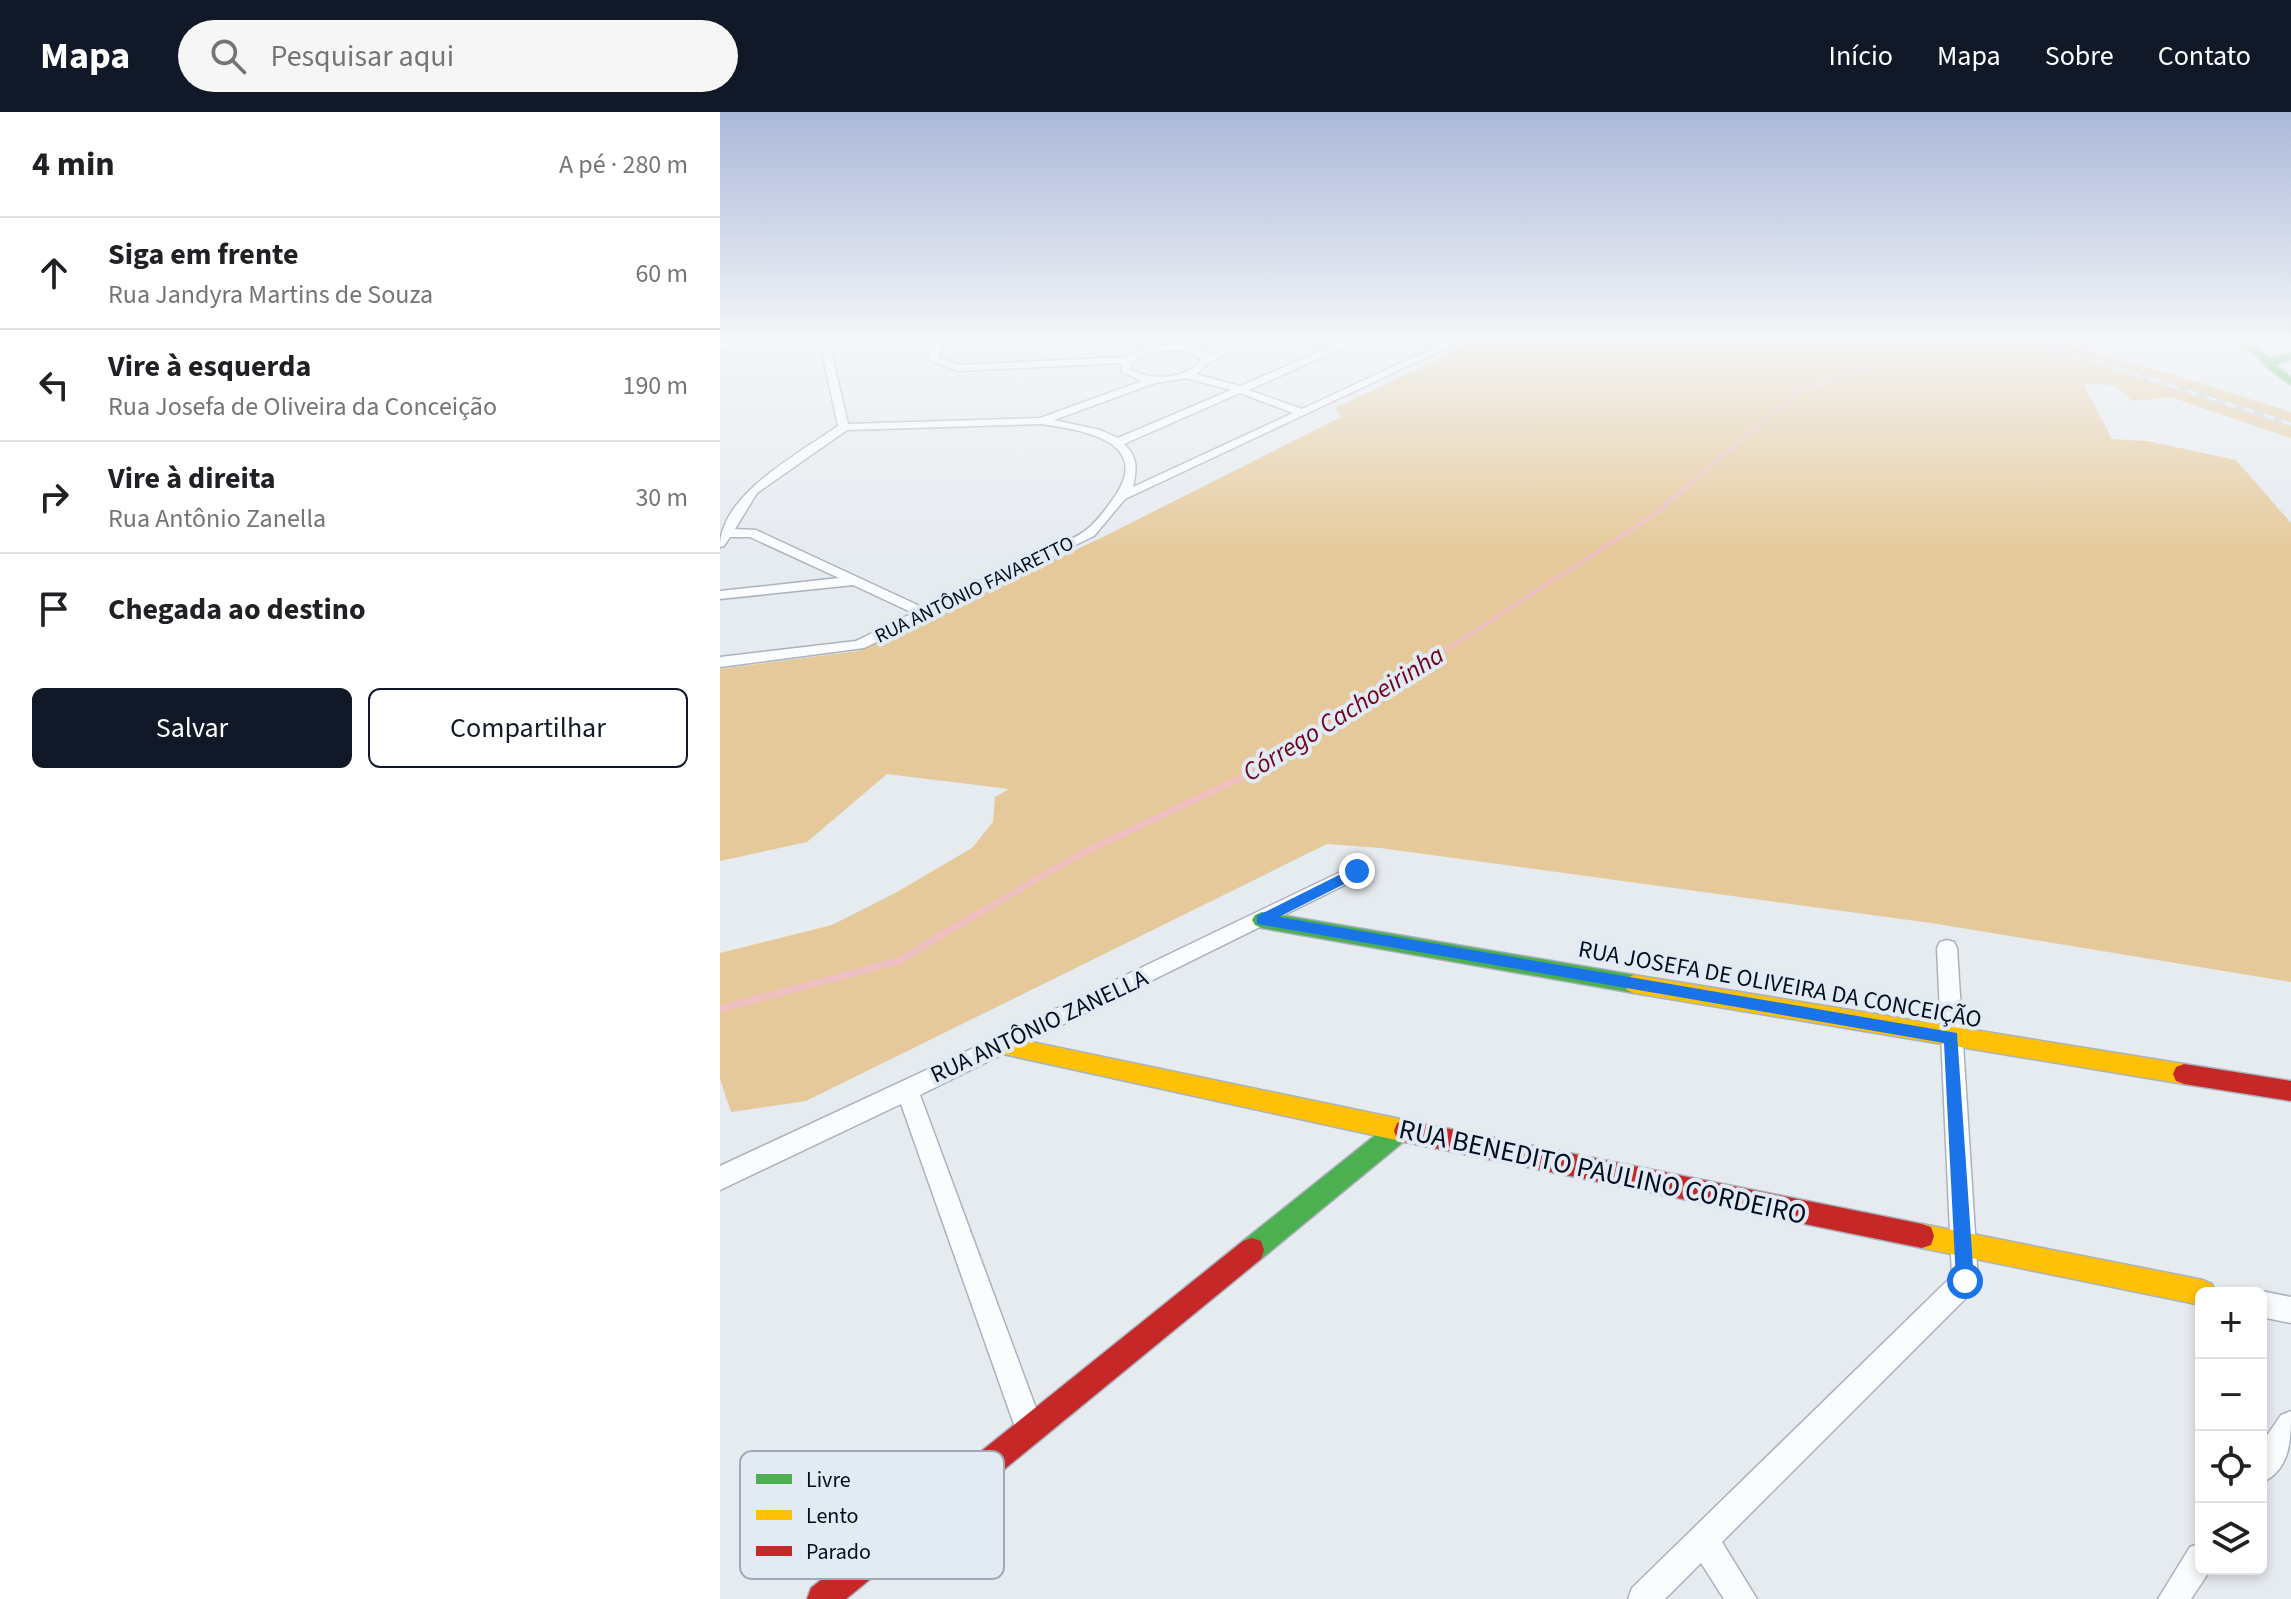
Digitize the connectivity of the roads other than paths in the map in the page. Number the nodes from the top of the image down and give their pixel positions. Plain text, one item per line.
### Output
1 (840, 411) edge
2 (1066, 411) edge
3 (1191, 411) edge
4 (1298, 411) edge
5 (1306, 411) edge
6 (1303, 413) junction
7 (1041, 421) junction
8 (844, 427) junction
9 (1119, 442) junction
10 (1122, 496) junction
11 (722, 536) edge
12 (854, 581) junction
13 (720, 595) edge
14 (924, 613) junction
15 (720, 662) edge
16 (1357, 871) dead end
17 (1262, 920) junction
18 (1947, 948) dead end
19 (1952, 1038) junction
20 (1003, 1045) junction
21 (907, 1089) junction
22 (2291, 1091) edge
23 (1400, 1130) junction
24 (720, 1178) edge
25 (1964, 1246) junction
26 (2195, 1291) edge
27 (2267, 1305) edge
28 (2291, 1310) edge
29 (2291, 1425) edge
30 (1030, 1430) junction
31 (1004, 1451) edge
32 (2267, 1460) edge
33 (1703, 1540) junction
34 (2195, 1567) edge
35 (847, 1579) edge
36 (822, 1599) edge
37 (1643, 1599) edge
38 (1742, 1599) edge
39 (2173, 1599) edge

1 - 8 street
2 - 7 street
3 - 9 street
4 - 6 street
5 - 6 street
6 - 10 street
7 - 8 street
7 - 9 street
8 - 11 street
9 - 10 street
10 - 14 street, RUA ANTÔNIO FAVARETTO
11 - 12 street
12 - 13 street
12 - 14 street
14 - 15 street, RUA ANTÔNIO FAVARETTO
16 - 17 street, RUA ANTÔNIO ZANELLA
17 - 19 street, RUA JOSEFA DE OLIVEIRA DA CONCEIÇÃO
17 - 20 street, RUA ANTÔNIO ZANELLA
18 - 19 street
19 - 22 street, RUA JOSEFA DE OLIVEIRA DA CONCEIÇÃO
19 - 25 street
20 - 21 street, RUA ANTÔNIO ZANELLA
20 - 23 street, RUA BENEDITO PAULINO CORDEIRO
21 - 24 street, RUA ANTÔNIO ZANELLA
21 - 30 street
23 - 25 street, RUA BENEDITO PAULINO CORDEIRO
23 - 30 street
25 - 26 street, RUA BENEDITO PAULINO CORDEIRO
25 - 33 street
27 - 28 street
29 - 32 street
30 - 31 street
33 - 37 street
33 - 38 street
34 - 39 street
35 - 36 street

